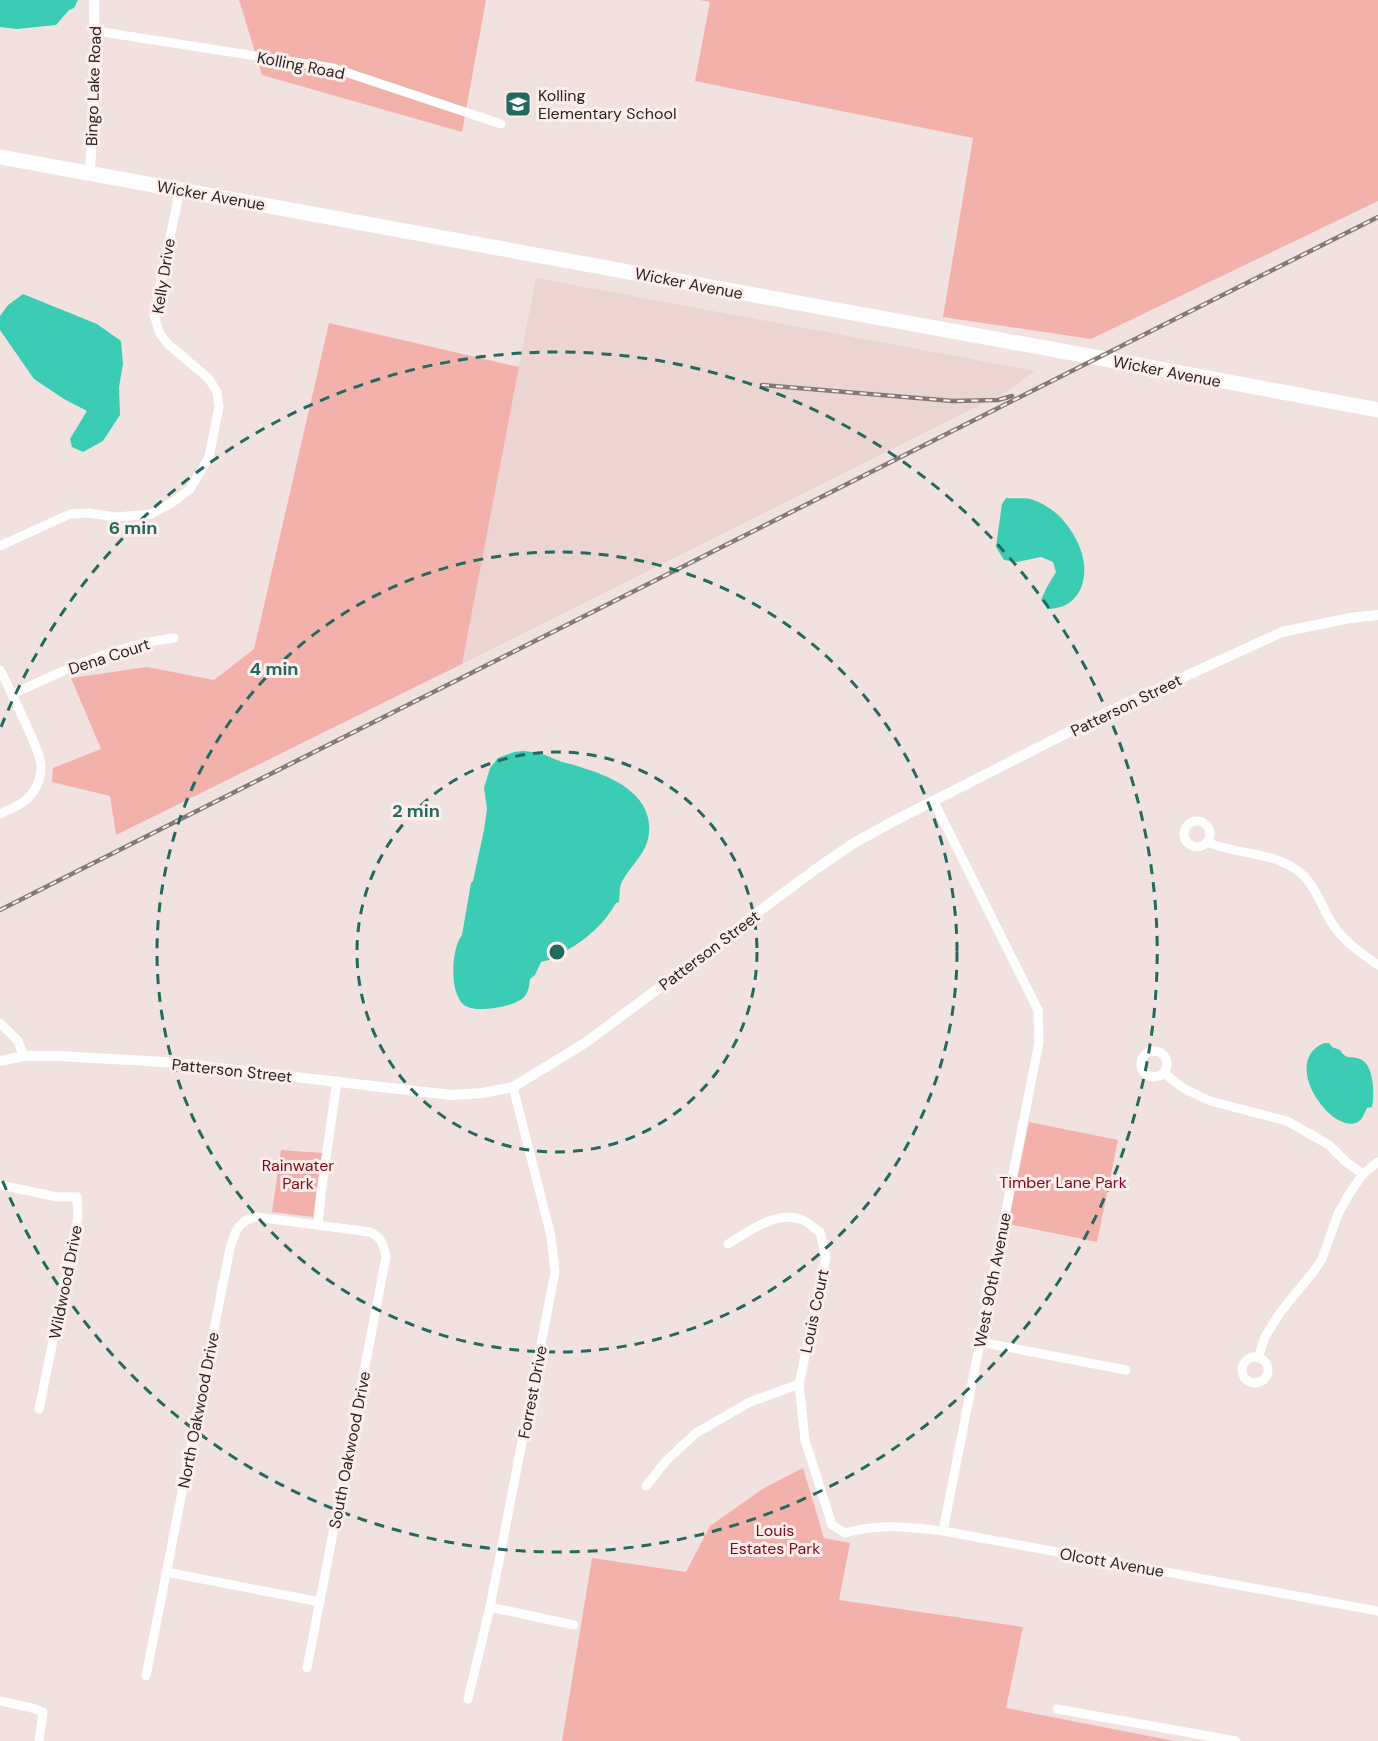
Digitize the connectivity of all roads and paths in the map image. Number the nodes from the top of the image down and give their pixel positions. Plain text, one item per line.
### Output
1 (94, 0) edge
2 (96, 31) junction
3 (501, 124) dead end
4 (0, 157) edge
5 (90, 172) junction
6 (180, 189) junction
7 (1378, 410) edge
8 (0, 546) edge
9 (1378, 615) edge
10 (174, 638) dead end
11 (0, 670) edge
12 (13, 694) junction
13 (933, 800) junction
14 (0, 814) edge
15 (1207, 842) dead end
16 (1378, 964) edge
17 (0, 1023) edge
18 (24, 1056) junction
19 (0, 1062) edge
20 (1164, 1072) dead end
21 (337, 1082) junction
22 (513, 1087) junction
23 (1378, 1162) edge
24 (1363, 1174) junction
25 (0, 1185) edge
26 (318, 1225) junction
27 (375, 1235) joint
28 (728, 1244) dead end
29 (980, 1342) junction
30 (1258, 1358) dead end
31 (1126, 1370) dead end
32 (799, 1384) junction
33 (39, 1409) dead end
34 (646, 1486) dead end
35 (943, 1532) junction
36 (166, 1572) junction
37 (320, 1602) junction
38 (490, 1607) junction
39 (1378, 1611) edge
40 (574, 1625) dead end
41 (307, 1668) dead end
42 (146, 1676) dead end
43 (468, 1699) dead end
44 (0, 1701) edge
45 (1058, 1709) dead end
46 (39, 1741) edge
47 (1236, 1741) edge

1 - 2 street, Bingo Lake Road
2 - 3 street, Kolling Road
2 - 5 street, Bingo Lake Road
4 - 5 highway, Wicker Avenue
5 - 6 highway, Wicker Avenue
6 - 7 highway, Wicker Avenue
6 - 8 street, Kelly Drive
9 - 13 street, Patterson Street
10 - 12 street, Dena Court
11 - 12 street
12 - 14 street
13 - 22 street, Patterson Street
13 - 29 street, West 90th Avenue
15 - 16 street
17 - 18 street
18 - 19 street, Patterson Street
18 - 21 street, Patterson Street
20 - 24 street
21 - 22 street, Patterson Street
21 - 26 street
22 - 38 street, Forrest Drive
23 - 24 street
24 - 30 street
25 - 33 street, Wildwood Drive
26 - 27 street, North Oakwood Drive
26 - 36 street, North Oakwood Drive
27 - 37 street, South Oakwood Drive
28 - 32 street, Louis Court
29 - 31 street
29 - 35 street, West 90th Avenue
32 - 34 street
32 - 35 street, Olcott Avenue
35 - 39 street, Olcott Avenue
36 - 37 street
36 - 42 street, North Oakwood Drive
37 - 41 street, South Oakwood Drive
38 - 40 street
38 - 43 street, Forrest Drive
44 - 46 street
45 - 47 street

